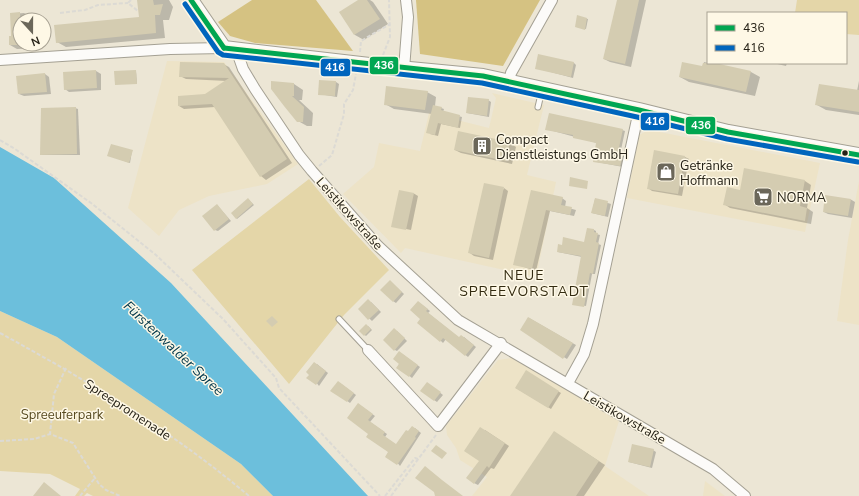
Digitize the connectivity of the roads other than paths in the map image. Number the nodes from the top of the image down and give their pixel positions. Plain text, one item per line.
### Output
1 (191, 0) edge
2 (406, 0) edge
3 (552, 0) edge
4 (230, 49) junction
5 (0, 60) edge
6 (404, 69) junction
7 (509, 82) junction
8 (542, 89) junction
9 (538, 107) dead end
10 (639, 110) junction
11 (859, 155) edge
12 (339, 319) dead end
13 (501, 343) junction
14 (368, 350) joint
15 (568, 384) junction
16 (745, 496) edge

1 - 4 main road
2 - 6 street
3 - 7 street
4 - 5 street
4 - 6 main road
4 - 13 street, Leistikowstraße
6 - 7 main road
7 - 8 main road
8 - 9 lane
8 - 10 main road
10 - 11 main road
10 - 15 street
12 - 14 lane
13 - 14 street
13 - 15 street, Leistikowstraße
15 - 16 street, Leistikowstraße

